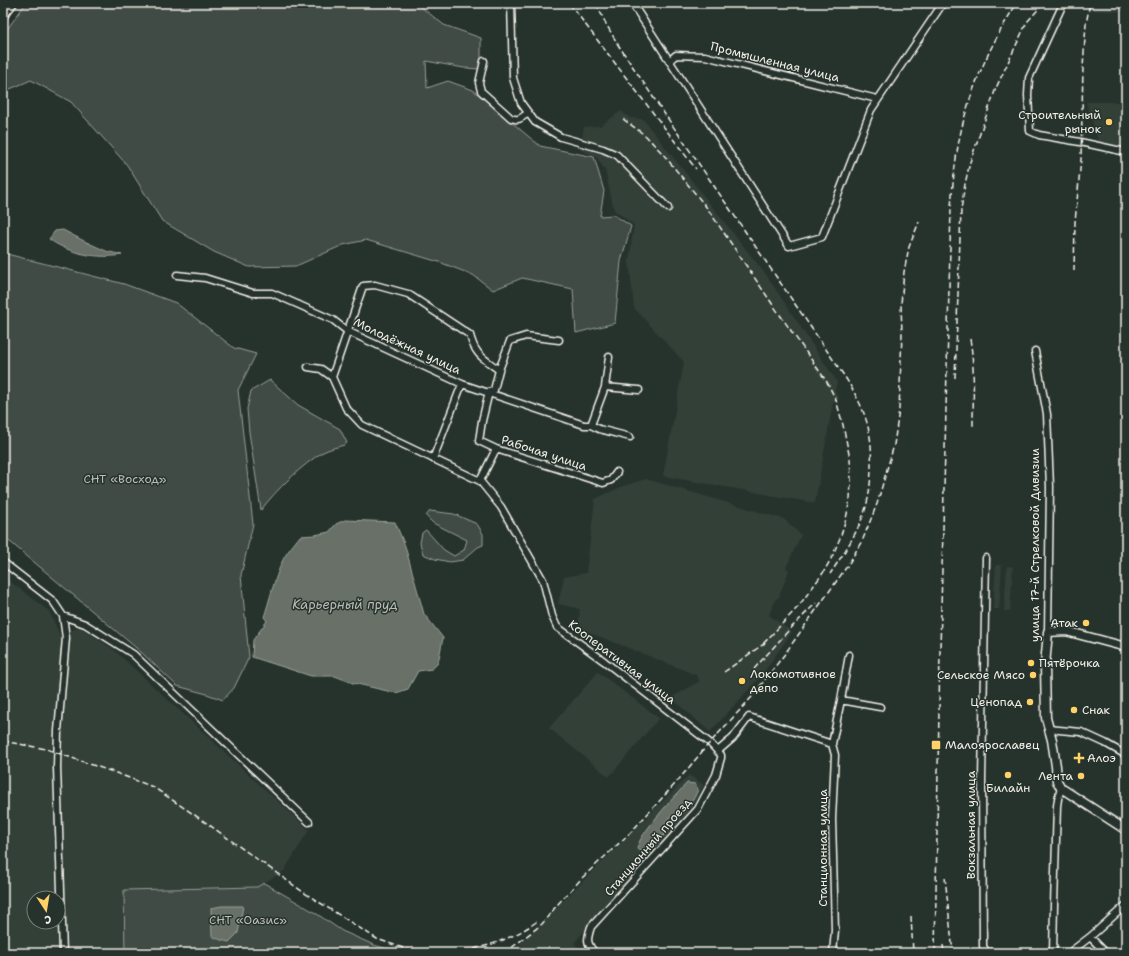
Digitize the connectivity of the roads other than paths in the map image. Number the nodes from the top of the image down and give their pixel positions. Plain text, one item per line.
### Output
1 (14, 3) edge
2 (511, 3) edge
3 (632, 3) edge
4 (943, 3) edge
5 (1063, 4) dead end
6 (3, 17) edge
7 (484, 61) dead end
8 (669, 61) junction
9 (877, 99) junction
10 (528, 113) junction
11 (1126, 152) edge
12 (668, 208) dead end
13 (177, 275) dead end
14 (347, 331) junction
15 (559, 340) dead end
16 (1035, 351) dead end
17 (609, 357) dead end
18 (308, 367) dead end
19 (499, 370) junction
20 (332, 377) junction
21 (462, 384) junction
22 (605, 387) junction
23 (639, 390) dead end
24 (489, 392) junction
25 (591, 425) junction
26 (630, 437) dead end
27 (496, 449) junction
28 (433, 459) junction
29 (617, 472) dead end
30 (480, 481) junction
31 (986, 558) dead end
32 (3, 562) edge
33 (63, 616) junction
34 (1048, 632) junction
35 (1126, 648) edge
36 (848, 655) dead end
37 (841, 700) junction
38 (880, 707) dead end
39 (1048, 729) junction
40 (832, 744) junction
41 (718, 751) junction
42 (1126, 755) edge
43 (1061, 788) junction
44 (309, 822) dead end
45 (1126, 830) edge
46 (1126, 905) edge
47 (1090, 937) junction
48 (63, 953) edge
49 (595, 953) edge
50 (834, 953) edge
51 (1005, 953) edge
52 (1053, 953) edge
53 (1068, 953) edge
54 (1106, 953) edge

1 - 6 street
2 - 10 street
3 - 8 street
4 - 9 street
5 - 11 street
7 - 10 street
8 - 9 street, Промышленная улица
8 - 9 street
10 - 12 street
13 - 14 street, Молодёжная улица
14 - 19 street
14 - 20 street
14 - 21 street, Молодёжная улица
15 - 19 street
16 - 34 street, улица 17-й Стрелковой Дивизии
17 - 22 street
18 - 20 street
19 - 24 street
20 - 28 street, Кооперативная улица
21 - 24 street, Молодёжная улица
21 - 28 street
22 - 23 street
22 - 25 street
24 - 25 street, Молодёжная улица
24 - 27 street, Рабочая улица
25 - 26 street, Молодёжная улица
27 - 29 street, Рабочая улица
27 - 30 street
28 - 30 street, Кооперативная улица
30 - 41 street, Кооперативная улица
31 - 51 street, Вокзальная улица
32 - 33 street
33 - 44 street
33 - 48 street
34 - 35 main road
34 - 39 main road, улица 17-й Стрелковой Дивизии
36 - 37 street, Станционная улица
37 - 38 street
37 - 40 street, Станционная улица
39 - 42 street
39 - 43 main road, улица 17-й Стрелковой Дивизии
40 - 41 street
40 - 50 street, Станционная улица
41 - 49 street, Станционный проезд
43 - 45 main road
43 - 52 street, улица 17-й Стрелковой Дивизии
46 - 47 street
47 - 53 street
47 - 54 street

